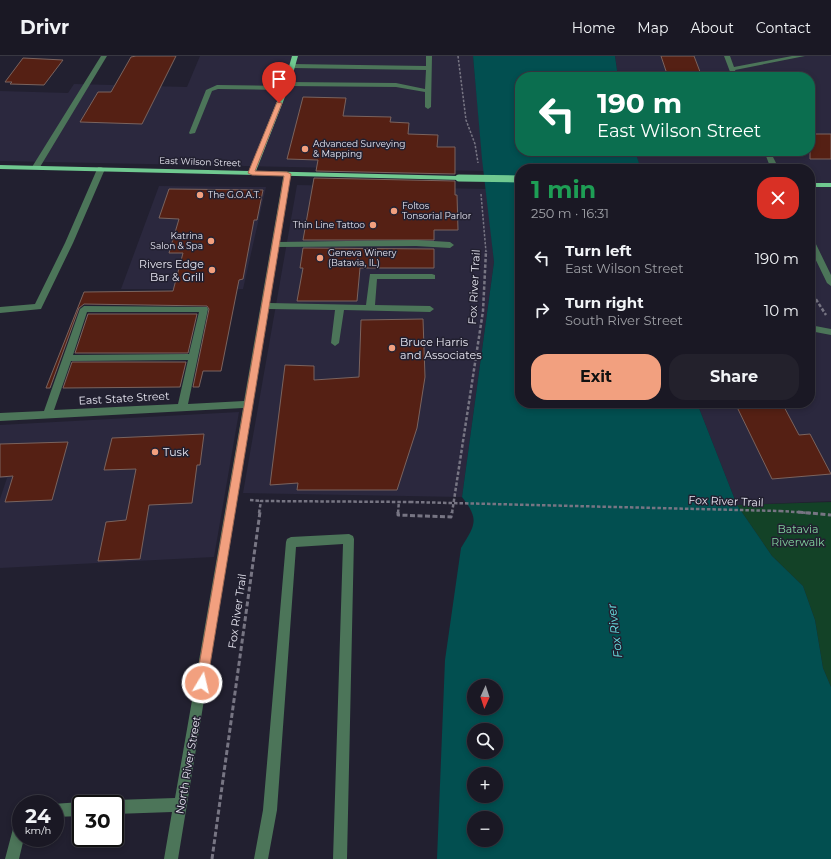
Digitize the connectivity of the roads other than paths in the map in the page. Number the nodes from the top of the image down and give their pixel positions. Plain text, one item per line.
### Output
1 (104, 56) edge
2 (295, 56) edge
3 (429, 56) edge
4 (727, 56) edge
5 (802, 56) edge
6 (292, 66) junction
7 (429, 68) junction
8 (732, 69) junction
9 (733, 72) edge
10 (286, 86) junction
11 (428, 91) junction
12 (428, 107) dead end
13 (192, 133) dead end
14 (0, 166) edge
15 (36, 167) junction
16 (101, 168) junction
17 (252, 173) junction
18 (287, 174) junction
19 (515, 179) edge
20 (815, 185) edge
21 (831, 185) edge
22 (276, 245) junction
23 (450, 245) dead end
24 (815, 250) edge
25 (432, 277) dead end
26 (831, 283) edge
27 (265, 306) junction
28 (340, 307) junction
29 (370, 308) junction
30 (430, 309) dead end
31 (0, 310) edge
32 (815, 329) edge
33 (831, 332) edge
34 (335, 343) dead end
35 (193, 357) junction
36 (68, 358) junction
37 (249, 404) junction
38 (182, 407) junction
39 (48, 414) junction
40 (0, 417) edge
41 (181, 805) junction
42 (124, 808) edge
43 (15, 847) edge
44 (12, 859) edge
45 (171, 859) edge
46 (261, 859) edge
47 (340, 859) edge

1 - 15 street
2 - 6 main road
3 - 7 street
4 - 8 street
5 - 8 street
6 - 7 street
6 - 10 main road
7 - 11 street
8 - 9 street
10 - 11 street
10 - 13 street
10 - 17 main road
11 - 12 street
14 - 15 main road, East Wilson Street
15 - 16 main road, East Wilson Street
16 - 17 main road, East Wilson Street
16 - 31 street
17 - 18 main road, East Wilson Street
18 - 19 main road, East Wilson Street, bridge
18 - 22 street, North River Street
20 - 21 main road
22 - 23 street
22 - 27 street, North River Street
24 - 26 street
25 - 29 street
27 - 28 street
27 - 37 street, North River Street
28 - 29 street
28 - 34 street
29 - 30 street
32 - 33 street
35 - 36 street
35 - 36 street
35 - 38 street
36 - 39 street
37 - 38 street, East State Street
37 - 41 street, North River Street
38 - 39 street, East State Street
39 - 40 street, East State Street
41 - 42 street
41 - 45 street, North River Street
43 - 44 street
46 - 47 street

